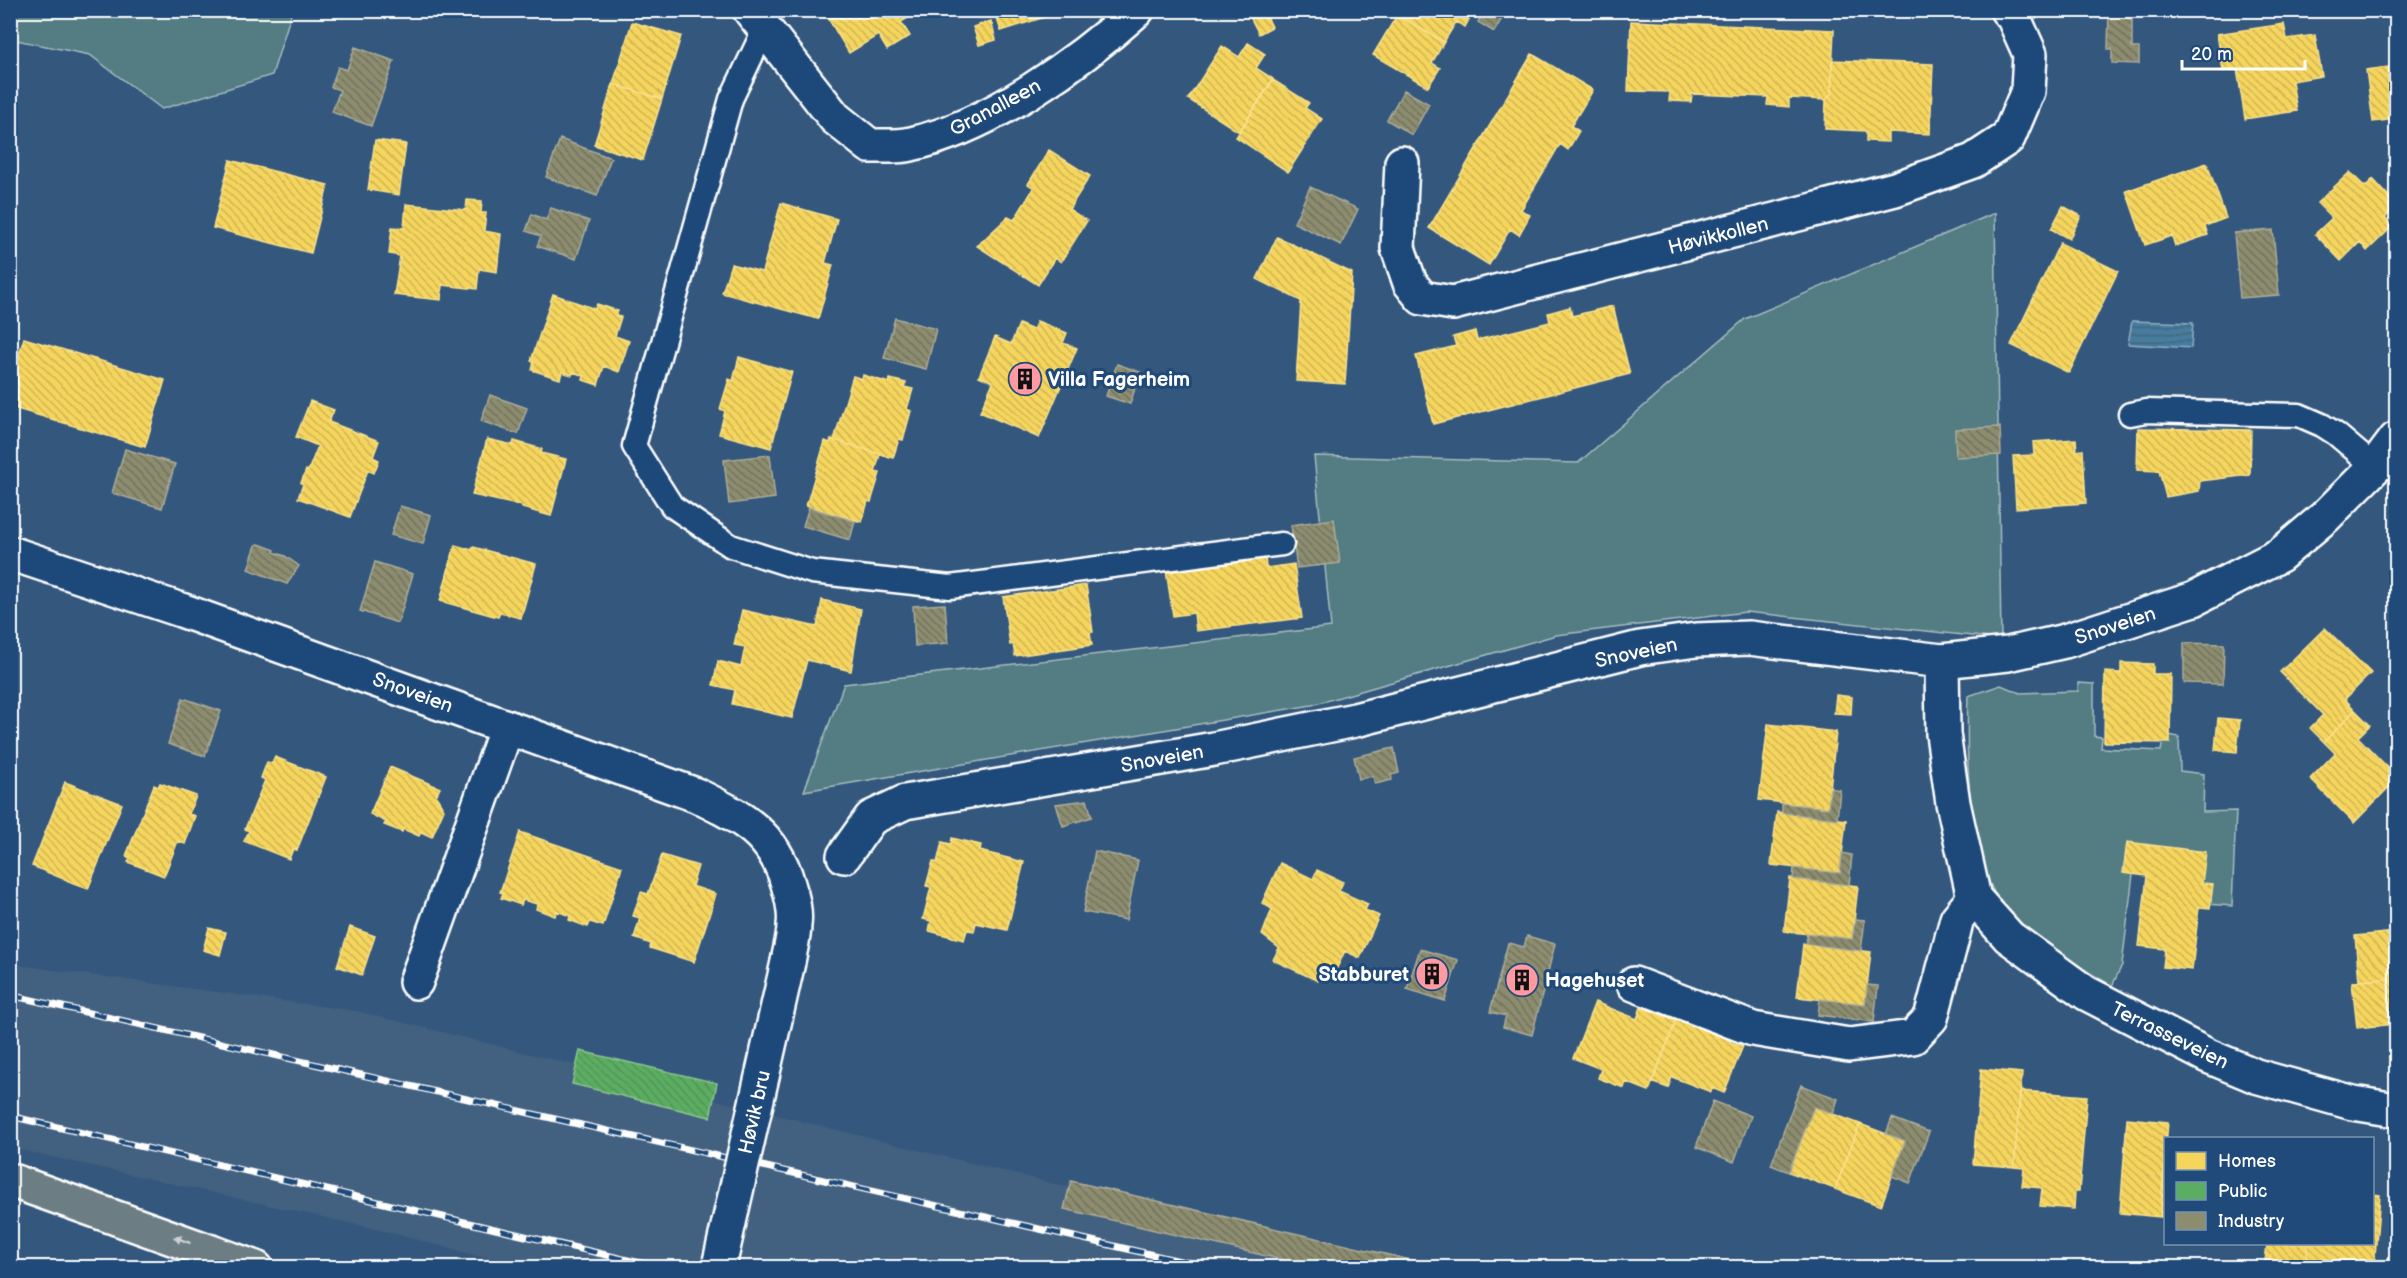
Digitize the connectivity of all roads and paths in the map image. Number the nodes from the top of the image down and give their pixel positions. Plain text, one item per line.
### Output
1 (1137, 10) edge
2 (2007, 10) edge
3 (757, 20) edge
4 (1402, 163) dead end
5 (2130, 414) dead end
6 (2397, 439) edge
7 (2375, 467) junction
8 (1282, 544) dead end
9 (10, 553) edge
10 (1942, 661) junction
11 (507, 727) junction
12 (844, 856) dead end
13 (786, 875) joint
14 (1974, 898) junction
15 (416, 982) dead end
16 (1634, 984) dead end
17 (2397, 1110) edge
18 (10, 1180) edge
19 (719, 1266) edge
20 (256, 1268) edge

1 - 3 street, Granalleen
2 - 4 street, Høvikkollen
3 - 8 lane
5 - 7 lane
6 - 7 street, Snoveien
7 - 10 street, Snoveien
9 - 11 street, Snoveien
10 - 12 street, Snoveien
10 - 14 street, Terrasseveien
11 - 13 street, Snoveien
11 - 15 street
13 - 19 street, Høvik bru, bridge
14 - 16 street
14 - 17 street, Terrasseveien
20 -> 18 highway

